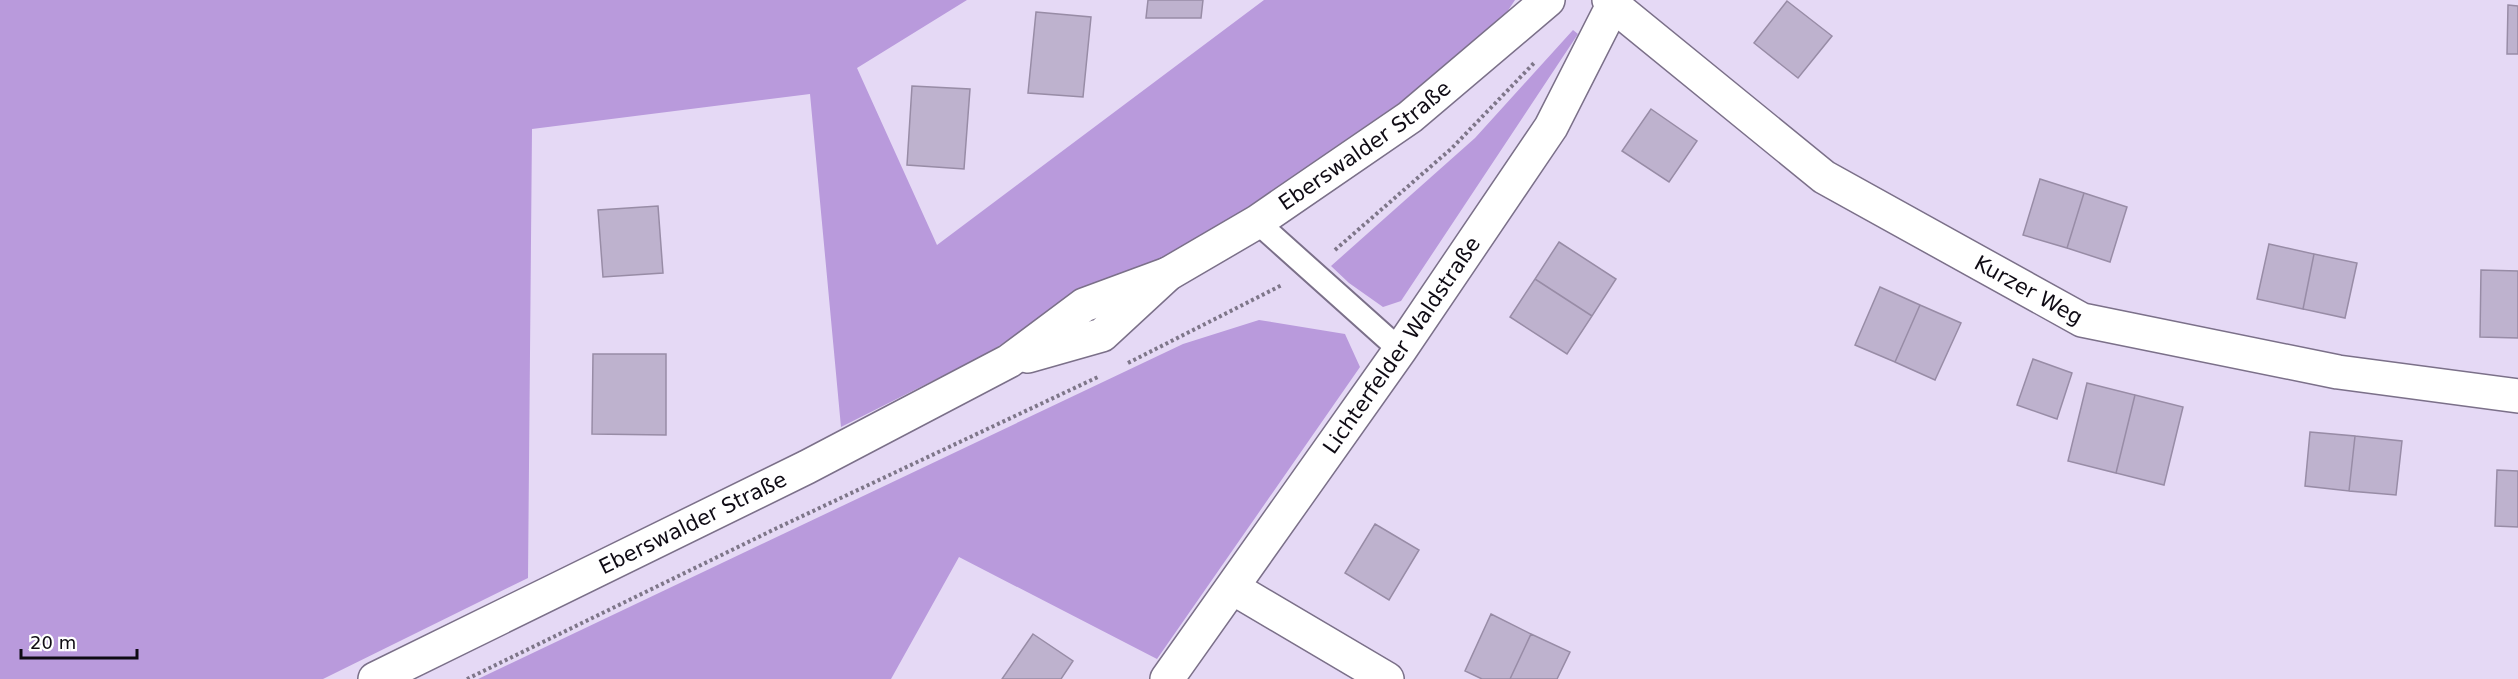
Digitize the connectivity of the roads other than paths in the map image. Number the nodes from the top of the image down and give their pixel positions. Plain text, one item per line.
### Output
1 (1548, 0) edge
2 (1611, 2) edge
3 (1257, 222) junction
4 (1400, 350) junction
5 (2518, 396) edge
6 (1233, 588) junction
7 (375, 679) edge
8 (1167, 679) edge
9 (1387, 679) edge

1 - 3 street, Eberswalder Straße
2 - 4 street, Lichterfelder Waldstraße
2 - 5 street, Kurzer Weg
3 - 4 lane
3 - 7 street, Eberswalder Straße
4 - 6 street, Lichterfelder Waldstraße
6 - 8 street, Lichterfelder Waldstraße
6 - 9 street

